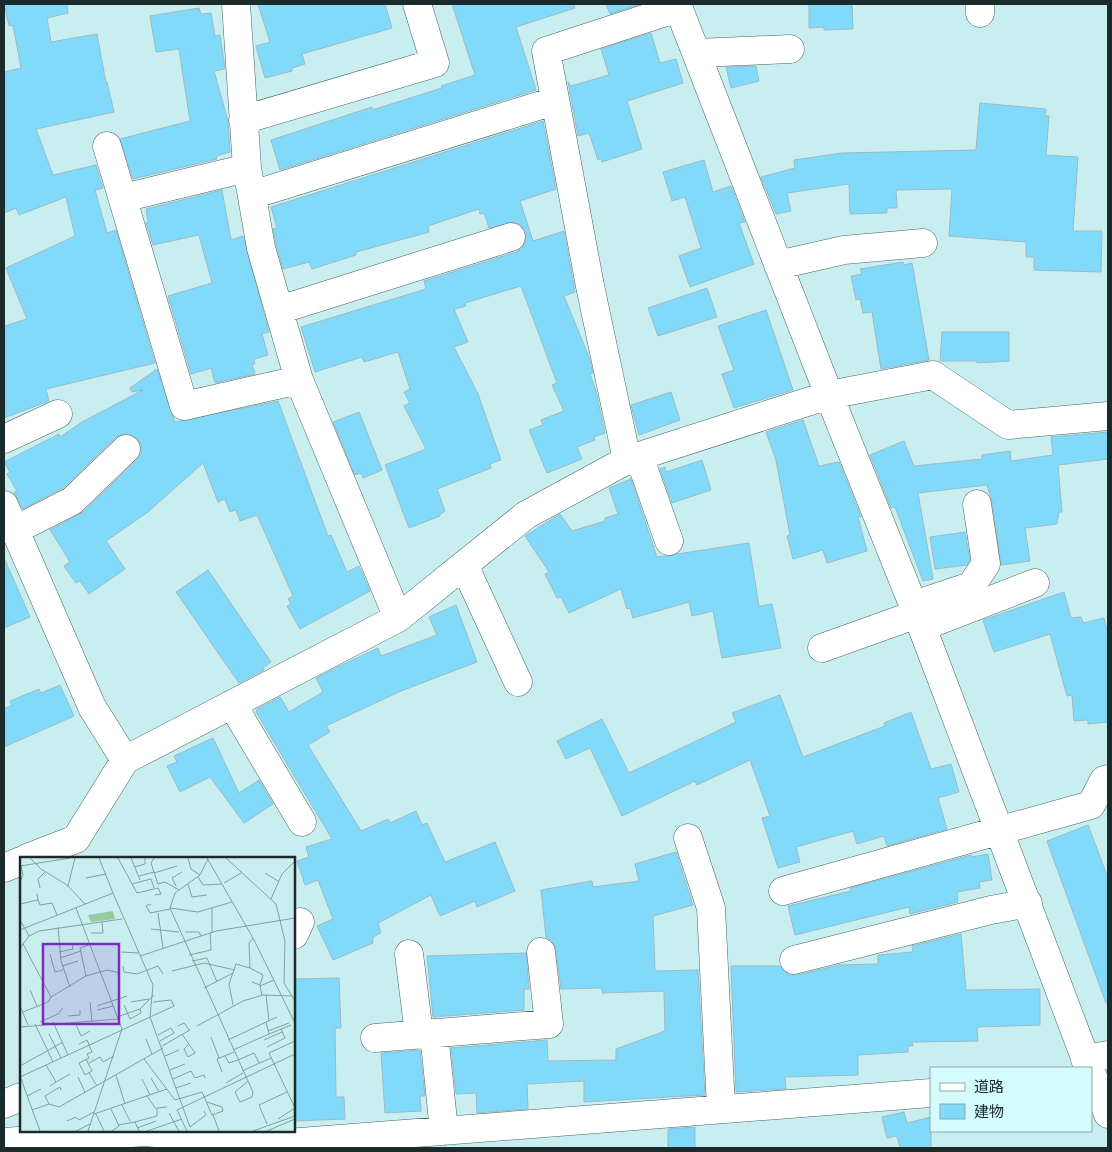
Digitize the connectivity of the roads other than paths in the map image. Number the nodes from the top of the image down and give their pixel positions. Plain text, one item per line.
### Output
1 (236, 4) edge
2 (417, 4) edge
3 (678, 6) edge
4 (790, 49) dead end
5 (697, 53) junction
6 (554, 101) junction
7 (243, 120) junction
8 (107, 146) dead end
9 (247, 168) junction
10 (252, 195) junction
11 (123, 198) junction
12 (512, 237) dead end
13 (923, 242) dead end
14 (778, 265) junction
15 (278, 310) junction
16 (299, 380) junction
17 (829, 396) junction
18 (58, 414) dead end
19 (1108, 416) edge
20 (4, 439) edge
21 (126, 449) dead end
22 (633, 458) junction
23 (977, 504) dead end
24 (4, 505) edge
25 (15, 530) junction
26 (669, 541) dead end
27 (464, 565) junction
28 (1035, 583) dead end
29 (918, 615) junction
30 (398, 618) junction
31 (822, 648) dead end
32 (518, 682) dead end
33 (232, 704) junction
34 (124, 760) junction
35 (1108, 779) edge
36 (302, 822) dead end
37 (1001, 832) junction
38 (688, 838) dead end
39 (30, 857) edge
40 (20, 861) edge
41 (4, 868) edge
42 (783, 891) dead end
43 (1028, 903) junction
44 (541, 952) dead end
45 (409, 954) dead end
46 (794, 960) dead end
47 (426, 1034) junction
48 (375, 1038) dead end
49 (1092, 1067) edge
50 (1093, 1070) edge
51 (930, 1093) edge
52 (20, 1097) edge
53 (4, 1104) edge
54 (721, 1108) junction
55 (1108, 1114) edge
56 (444, 1131) junction
57 (478, 1139) edge
58 (149, 1140) edge
59 (4, 1142) edge
60 (385, 1142) edge

1 - 7 street
2 - 7 street
3 - 5 street
3 - 6 street
4 - 5 street
5 - 14 street
6 - 10 street
6 - 22 street
7 - 9 street
8 - 11 street
9 - 10 street
9 - 11 street
10 - 15 street
11 - 16 street
12 - 15 street
13 - 14 street
14 - 17 street
15 - 16 street
16 - 30 street
17 - 19 street
17 - 22 street
17 - 29 street
18 - 20 street
21 - 25 street
22 - 26 street
22 - 27 street
23 - 29 street
24 - 25 street
25 - 34 street
27 - 30 street
27 - 32 street
28 - 29 street
29 - 31 street
29 - 37 street
30 - 33 street
33 - 34 street
33 - 36 street
34 - 39 street
35 - 37 street
37 - 42 street
37 - 43 street
38 - 54 street
40 - 41 street
43 - 46 street
43 - 49 street
44 - 47 street
45 - 47 street
47 - 48 street
47 - 56 street
50 - 55 street
51 - 54 street
52 - 53 street
54 - 57 street
56 - 57 street
56 - 60 street
58 - 59 street
58 - 60 street

